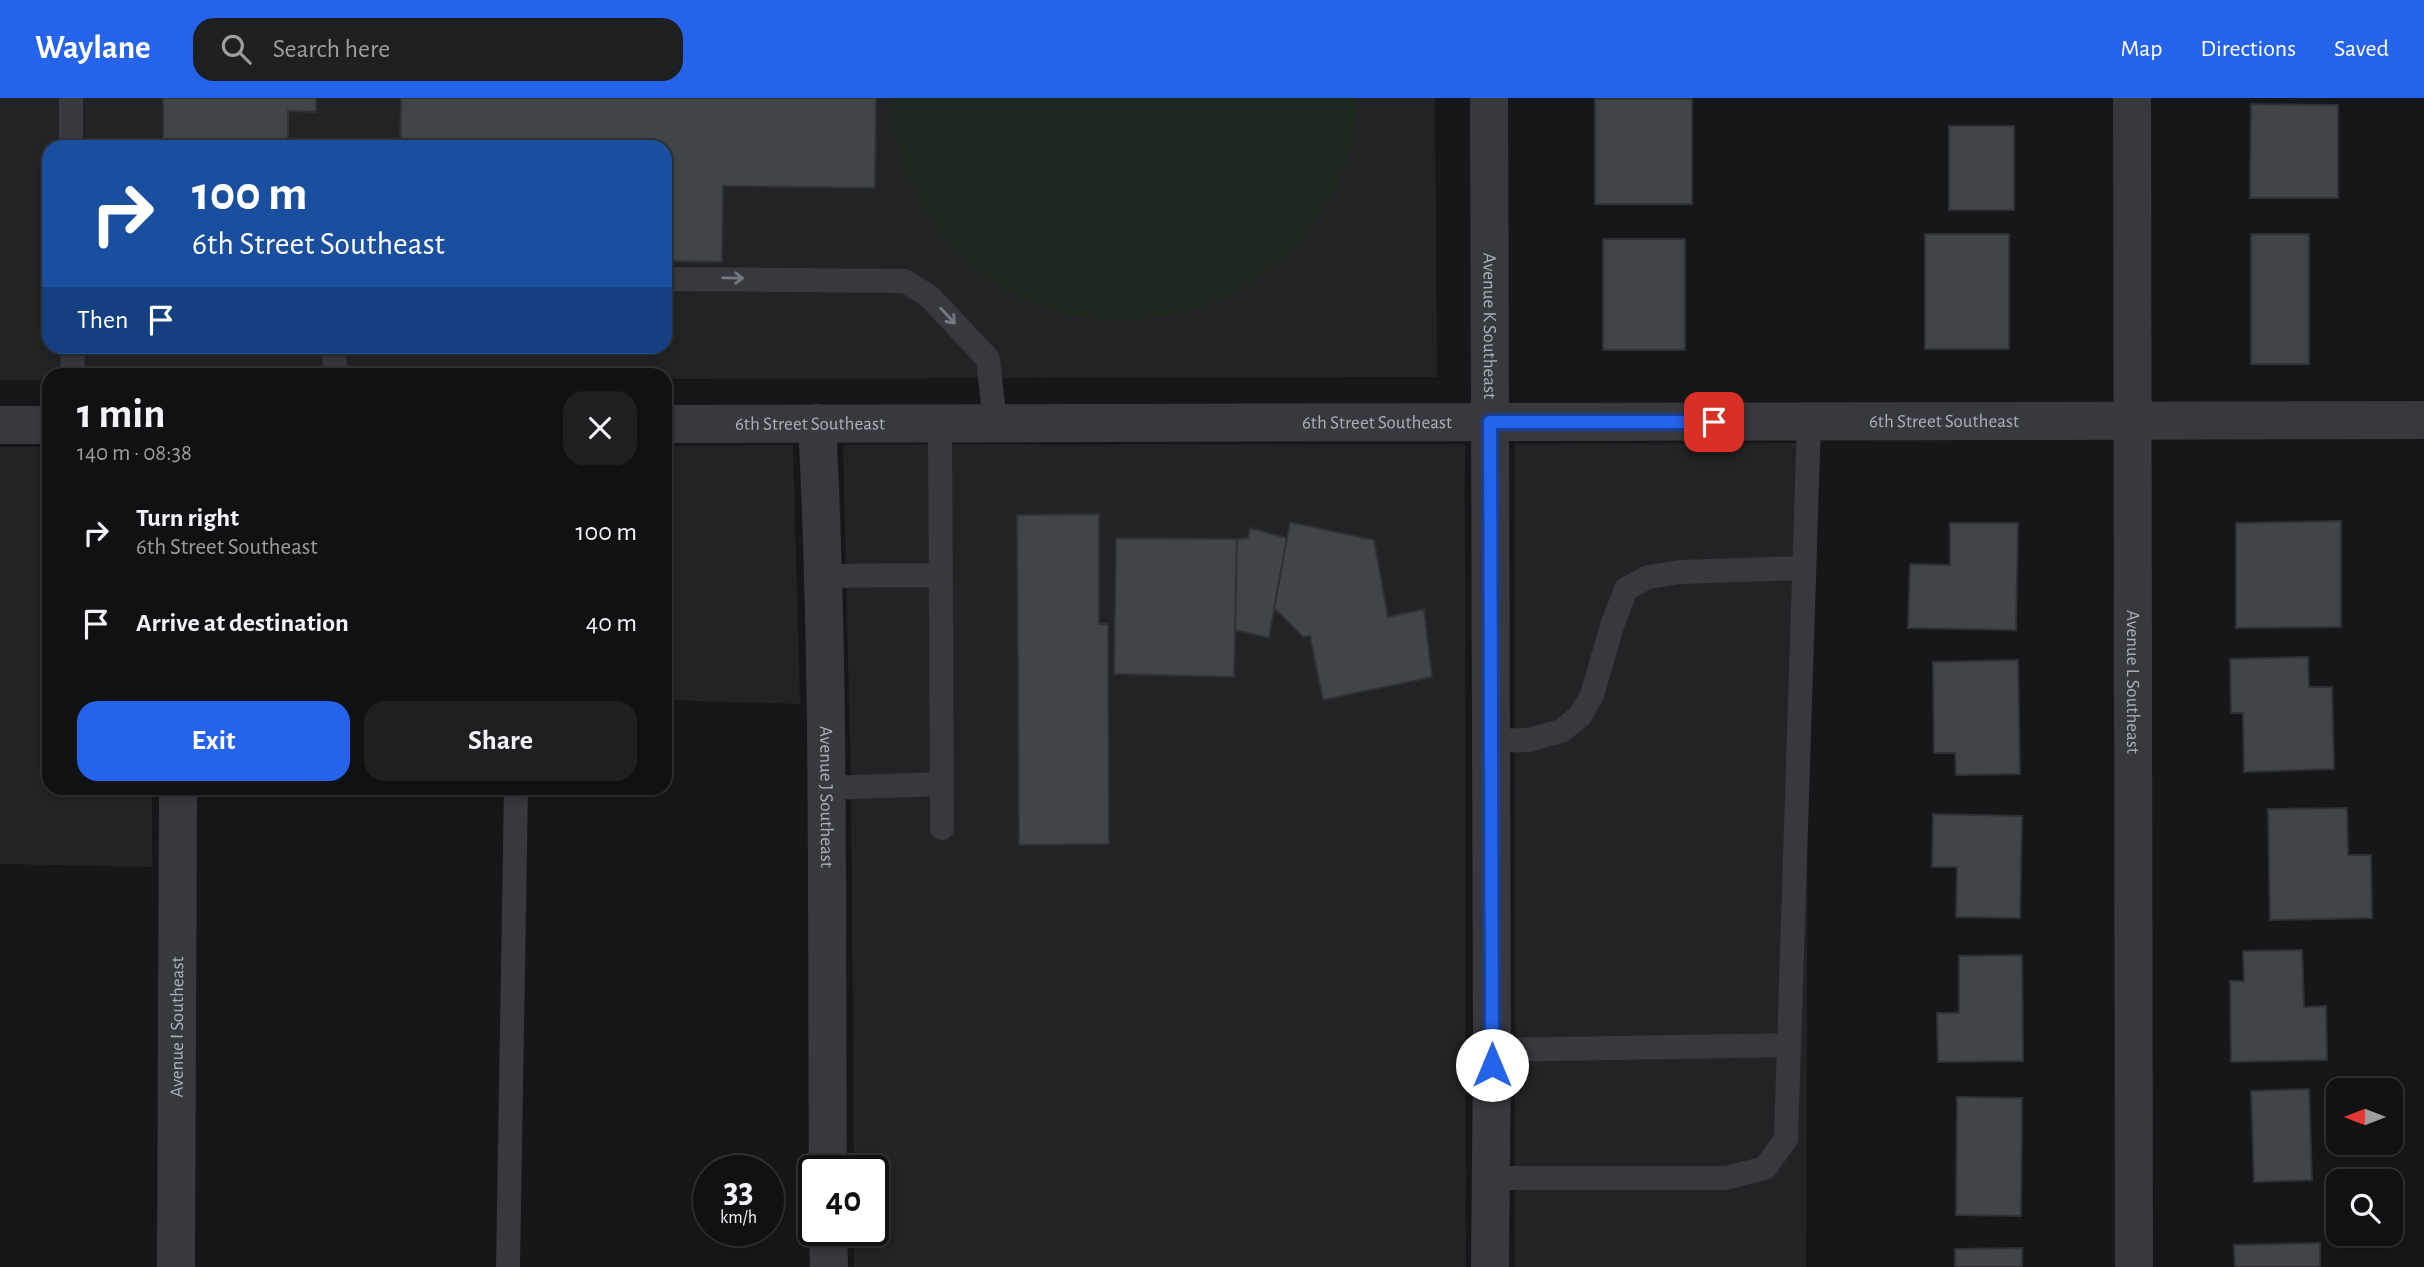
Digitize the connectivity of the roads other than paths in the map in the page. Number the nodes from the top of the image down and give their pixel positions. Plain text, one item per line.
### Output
1 (71, 98) edge
2 (1489, 98) edge
3 (2132, 98) edge
4 (71, 140) edge
5 (672, 279) edge
6 (2424, 420) edge
7 (1809, 421) junction
8 (2132, 421) junction
9 (1490, 422) junction
10 (817, 423) junction
11 (940, 423) junction
12 (995, 423) junction
13 (672, 424) edge
14 (0, 425) edge
15 (42, 425) edge
16 (1804, 568) junction
17 (939, 575) junction
18 (823, 576) junction
19 (1490, 741) junction
20 (942, 784) junction
21 (827, 788) junction
22 (178, 795) edge
23 (516, 795) edge
24 (942, 828) dead end
25 (1788, 1045) junction
26 (1492, 1050) junction
27 (828, 1155) edge
28 (1490, 1178) junction
29 (828, 1246) edge
30 (176, 1267) edge
31 (508, 1267) edge
32 (829, 1267) edge
33 (1490, 1267) edge
34 (2134, 1267) edge

1 - 4 lane
2 - 9 street, Avenue K Southeast
3 - 8 street, Avenue L Southeast
5 -> 12 lane
6 - 8 street, 6th Street Southeast
7 - 8 street, 6th Street Southeast
7 - 9 street, 6th Street Southeast
7 - 16 lane
8 - 34 street, Avenue L Southeast
9 - 12 street, 6th Street Southeast
9 - 19 street, Avenue K Southeast
10 - 11 street, 6th Street Southeast
10 - 13 street, 6th Street Southeast
10 - 18 street, Avenue J Southeast
11 - 12 street, 6th Street Southeast
11 - 17 lane
14 - 15 street
16 - 19 lane
16 - 25 lane
17 - 18 lane
17 - 20 lane
18 - 21 street, Avenue J Southeast
19 - 26 street, Avenue K Southeast
20 - 21 lane
20 - 24 lane
21 - 27 street, Avenue J Southeast
22 - 30 street, Avenue I Southeast
23 - 31 lane
25 - 26 lane
25 - 28 lane
26 - 28 street, Avenue K Southeast
28 - 33 street, Avenue K Southeast
29 - 32 street

